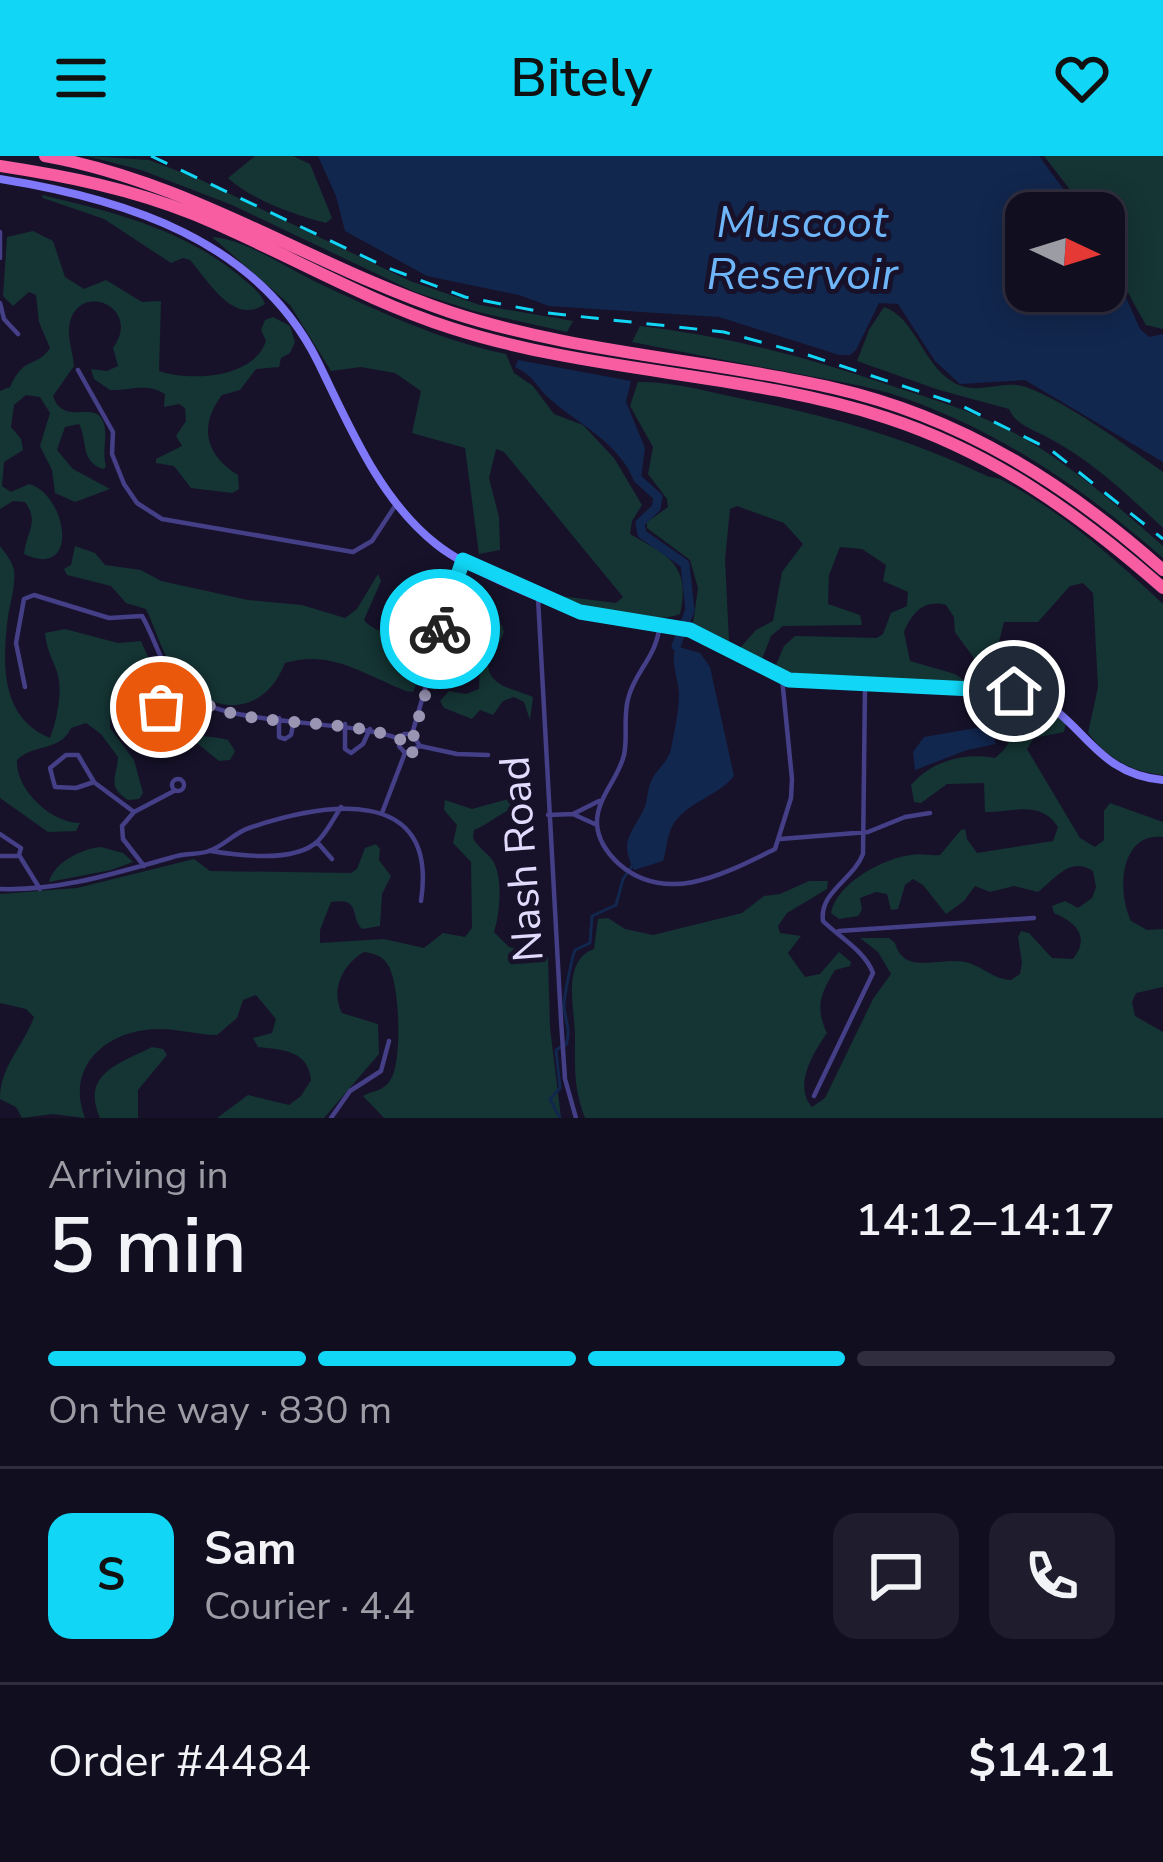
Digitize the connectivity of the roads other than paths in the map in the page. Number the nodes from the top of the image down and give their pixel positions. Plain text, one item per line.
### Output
1 (45, 156) edge
2 (0, 166) edge
3 (0, 179) edge
4 (1, 232) edge
5 (0, 258) edge
6 (0, 303) edge
7 (18, 334) dead end
8 (78, 370) dead end
9 (398, 502) junction
10 (463, 560) junction
11 (1163, 570) edge
12 (1163, 589) edge
13 (539, 596) junction
14 (660, 623) junction
15 (782, 678) junction
16 (178, 686) junction
17 (865, 686) junction
18 (26, 687) dead end
19 (189, 696) junction
20 (278, 718) junction
21 (294, 720) junction
22 (345, 724) junction
23 (370, 729) junction
24 (412, 734) junction
25 (400, 739) junction
26 (420, 746) junction
27 (405, 753) junction
28 (488, 755) dead end
29 (1163, 780) edge
30 (94, 782) junction
31 (174, 791) dead end
32 (601, 800) junction
33 (341, 808) junction
34 (134, 812) junction
35 (382, 813) junction
36 (930, 813) dead end
37 (573, 814) junction
38 (548, 815) junction
39 (597, 825) junction
40 (863, 832) junction
41 (0, 834) edge
42 (780, 839) junction
43 (317, 842) junction
44 (210, 851) junction
45 (0, 856) edge
46 (19, 856) junction
47 (332, 860) dead end
48 (144, 866) junction
49 (0, 889) edge
50 (40, 889) junction
51 (421, 901) dead end
52 (1034, 918) dead end
53 (839, 931) junction
54 (389, 1041) dead end
55 (814, 1096) dead end
56 (331, 1118) edge
57 (576, 1118) edge

1 - 11 highway
2 - 12 highway
3 - 9 main road
4 - 5 street
6 - 7 street
8 - 9 street
9 - 10 main road
10 - 13 main road
10 - 24 street
13 - 14 main road
13 - 38 street, Nash Road
14 - 15 main road
14 - 32 street
15 - 17 main road
15 - 42 street
16 - 18 street
16 - 19 street
16 - 19 street
17 - 29 main road
17 - 40 street
19 - 20 street
20 - 21 street
20 - 21 street
21 - 22 street
22 - 23 street
22 - 23 street
23 - 25 street
24 - 25 street
24 - 26 street
25 - 27 street
26 - 27 street
26 - 28 street
27 - 35 street
30 - 30 street
30 - 34 street
31 - 34 street
32 - 37 street
32 - 39 street
33 - 35 street
33 - 43 street
33 - 44 street
34 - 48 street
35 - 51 street
36 - 40 street
37 - 38 street
37 - 39 street
38 - 57 street, Nash Road
39 - 42 street
40 - 42 street
40 - 53 street
41 - 46 street
43 - 44 street
43 - 47 street
44 - 48 street
45 - 46 street
46 - 50 street
48 - 50 street
49 - 50 street
52 - 53 street
53 - 55 street
54 - 56 street

